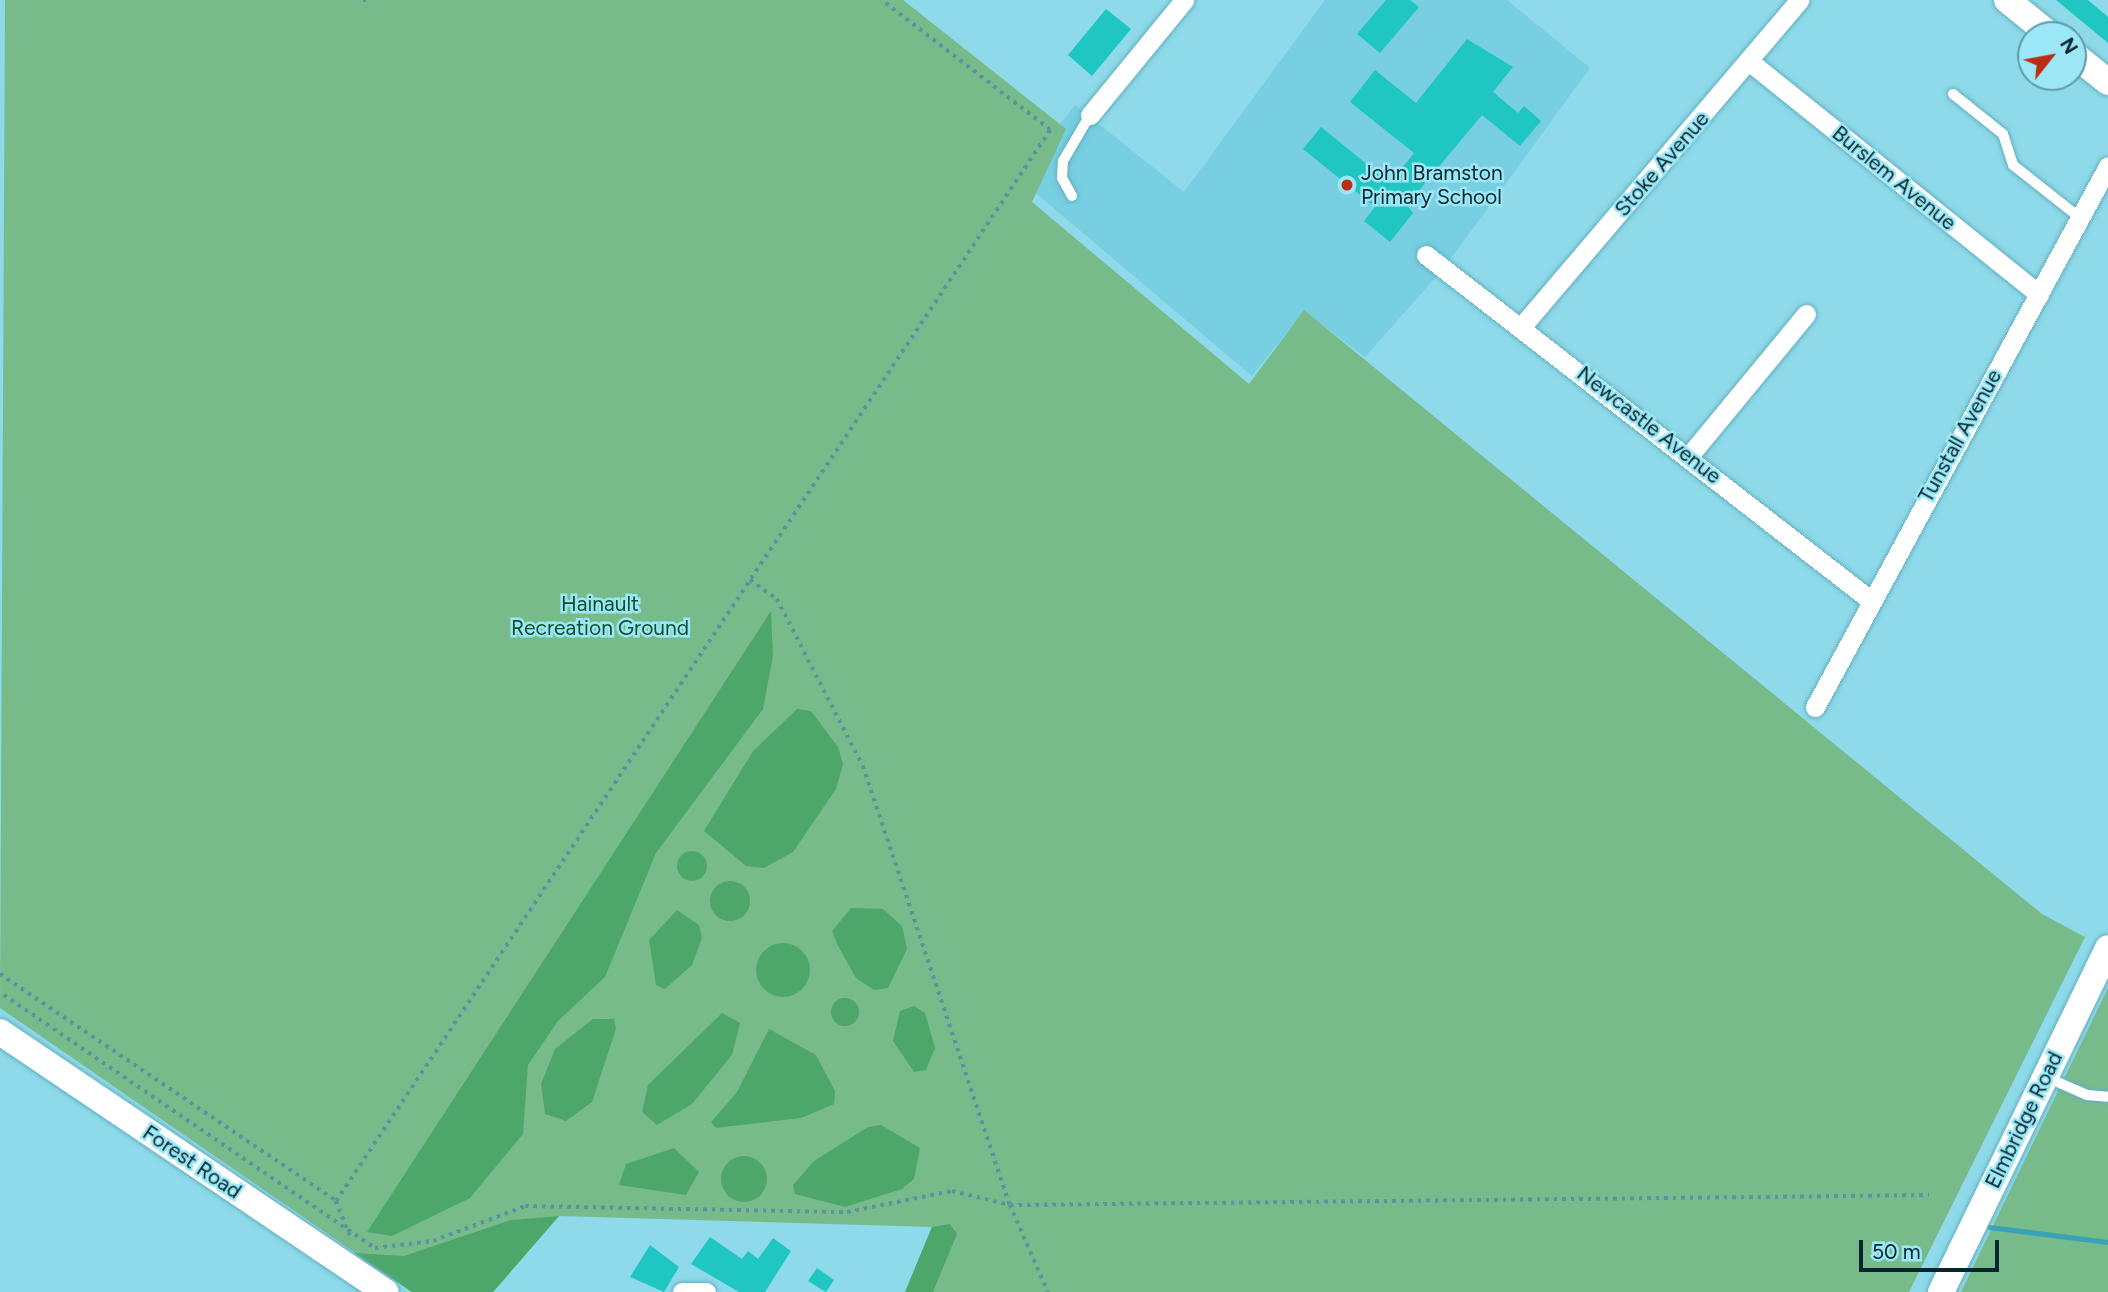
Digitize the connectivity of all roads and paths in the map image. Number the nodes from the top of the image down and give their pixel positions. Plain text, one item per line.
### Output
1 (363, 0) edge
2 (371, 0) edge
3 (881, 0) edge
4 (1184, 0) edge
5 (1799, 0) edge
6 (2007, 0) edge
7 (2033, 21) edge
8 (1750, 62) junction
9 (2087, 65) edge
10 (2108, 82) edge
11 (1953, 94) dead end
12 (1090, 115) joint
13 (2108, 166) edge
14 (1072, 196) dead end
15 (2080, 218) junction
16 (1426, 255) dead end
17 (2039, 294) junction
18 (1806, 314) dead end
19 (1522, 326) junction
20 (1689, 456) junction
21 (750, 580) junction
22 (1869, 599) junction
23 (1815, 707) dead end
24 (2108, 947) edge
25 (0, 974) edge
26 (4, 995) dead end
27 (0, 1032) edge
28 (2045, 1077) junction
29 (2108, 1097) edge
30 (1929, 1195) dead end
31 (336, 1201) junction
32 (1010, 1205) junction
33 (350, 1236) junction
34 (385, 1292) edge
35 (682, 1292) edge
36 (706, 1292) edge
37 (1048, 1292) edge
38 (1941, 1292) edge

1 - 2 path
3 - 21 path
4 - 12 street
5 - 8 street, Stoke Avenue
6 - 7 street
8 - 17 street, Burslem Avenue
8 - 19 street, Stoke Avenue
9 - 10 street
11 - 15 lane
12 - 14 lane
13 - 15 street, Tunstall Avenue
15 - 17 street, Tunstall Avenue
16 - 19 street, Newcastle Avenue
17 - 22 street, Tunstall Avenue
18 - 20 street
19 - 20 street, Newcastle Avenue
20 - 22 street, Newcastle Avenue
21 - 31 path
21 - 32 path
22 - 23 street, Tunstall Avenue
24 - 28 street, Elmbridge Road
25 - 31 path
26 - 33 path
27 - 34 street, Forest Road
28 - 29 lane
28 - 38 street, Elmbridge Road
30 - 32 path
31 - 33 path
32 - 33 path
32 - 37 path
35 - 36 street

